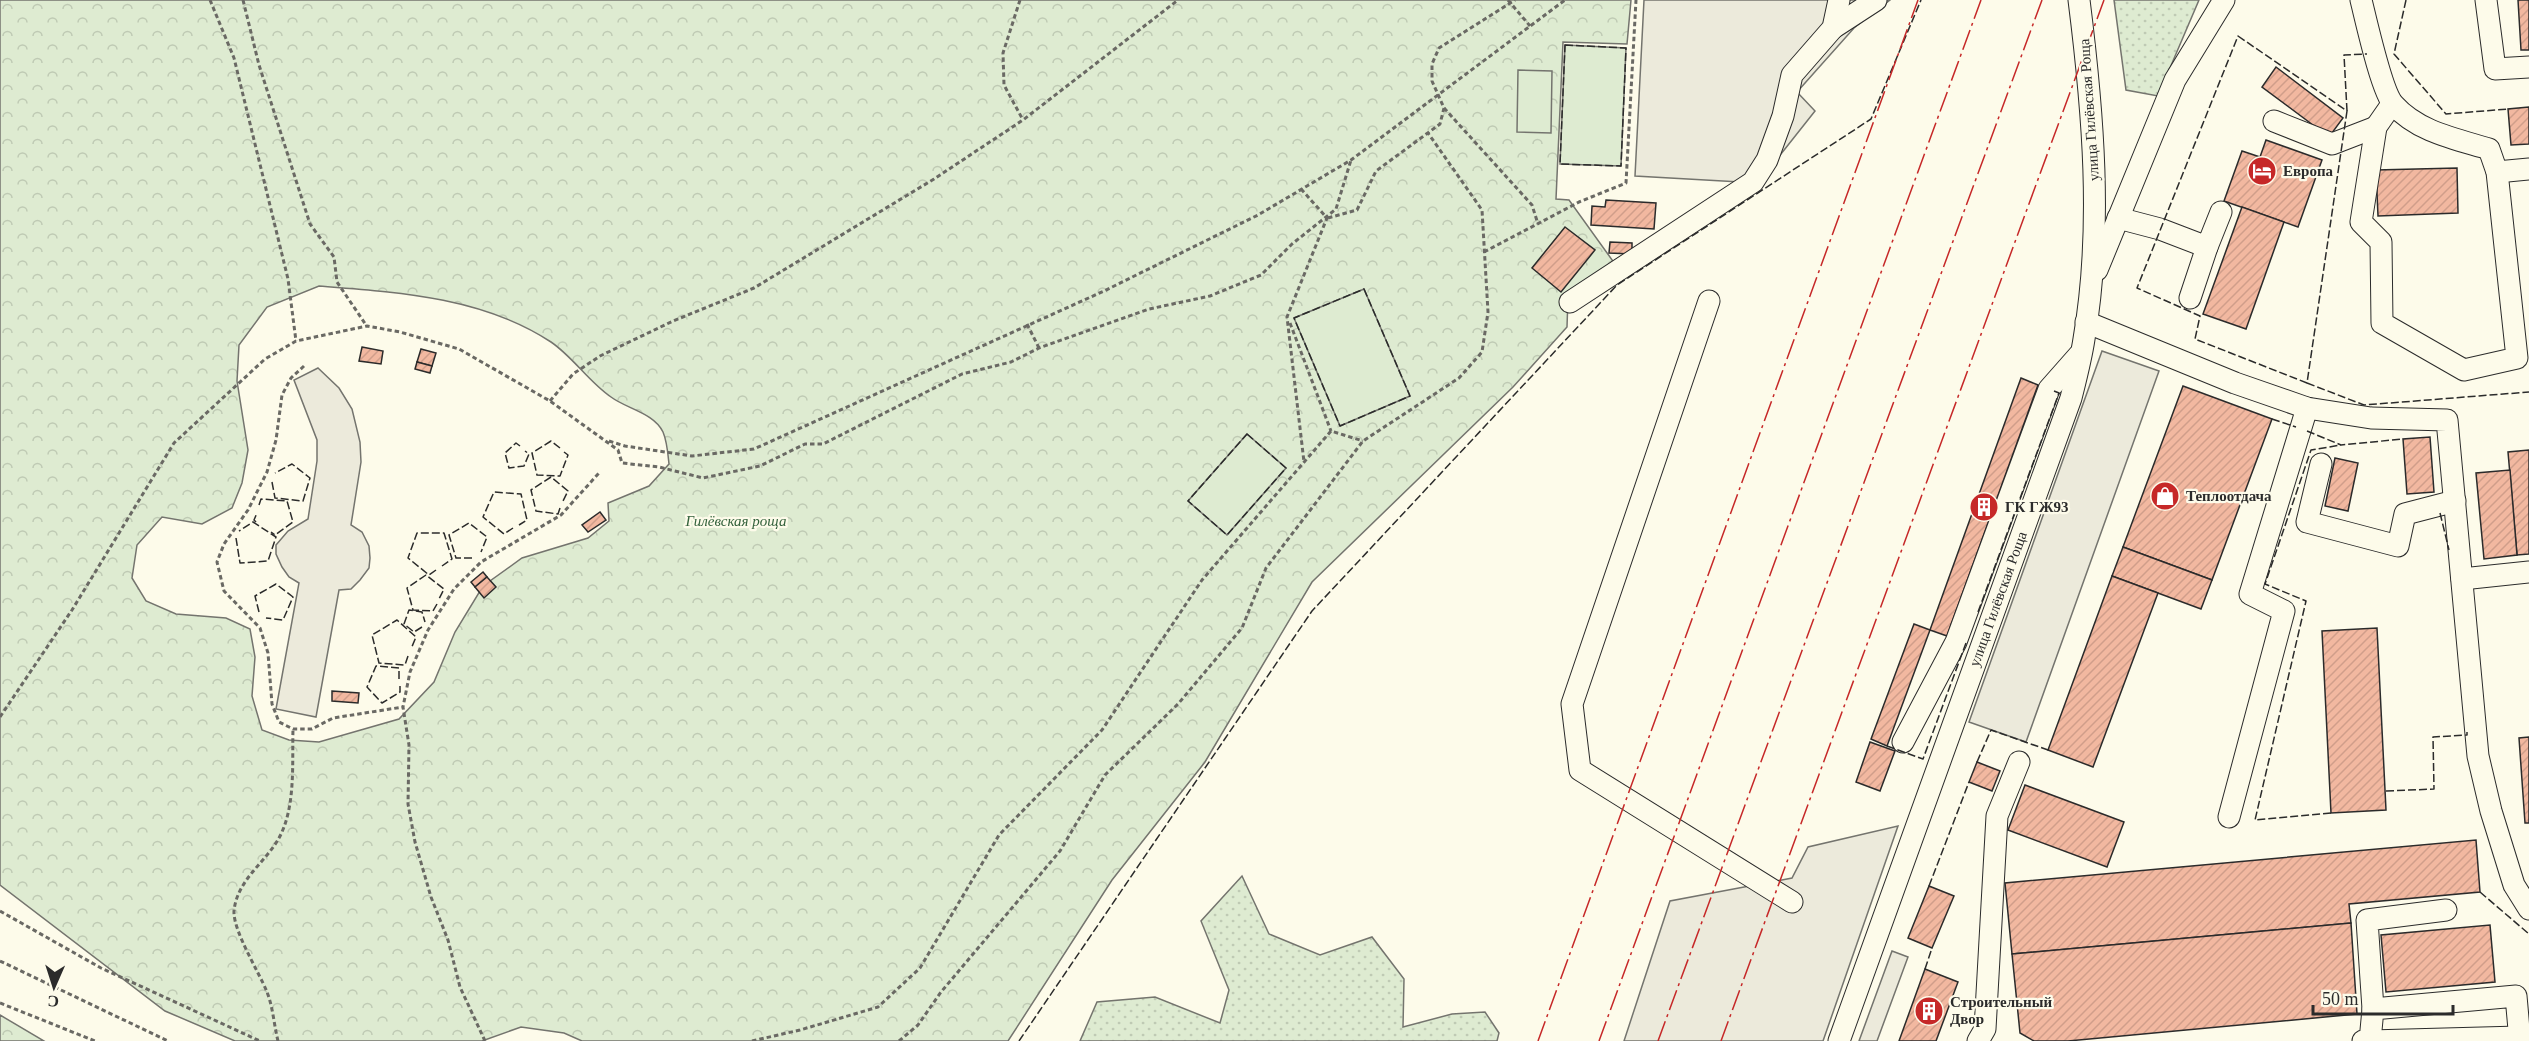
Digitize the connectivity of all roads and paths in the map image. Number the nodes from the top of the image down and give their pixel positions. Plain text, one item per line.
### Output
1 (210, 0) edge
2 (243, 0) edge
3 (1020, 0) edge
4 (1178, 0) edge
5 (1515, 0) edge
6 (1565, 0) edge
7 (1636, 0) edge
8 (1839, 0) edge
9 (1876, 0) edge
10 (2079, 0) edge
11 (2224, 0) edge
12 (2361, 0) edge
13 (2486, 0) edge
14 (1509, 2) edge
15 (1530, 27) junction
16 (1833, 28) junction
17 (2529, 67) edge
18 (1438, 97) junction
19 (2392, 104) junction
20 (1444, 108) junction
21 (1023, 120) junction
22 (2274, 121) dead end
23 (2376, 127) junction
24 (1428, 133) junction
25 (1351, 160) junction
26 (2529, 169) edge
27 (2497, 172) junction
28 (1301, 189) junction
29 (2221, 212) dead end
30 (1326, 218) junction
31 (2118, 218) junction
32 (1538, 224) junction
33 (2207, 248) junction
34 (1484, 252) junction
35 (2090, 287) junction
36 (2190, 298) dead end
37 (1709, 301) dead end
38 (1570, 302) dead end
39 (1287, 316) junction
40 (2086, 322) junction
41 (1027, 324) junction
42 (367, 326) junction
43 (296, 340) junction
44 (1039, 348) junction
45 (2081, 352) junction
46 (304, 366) dead end
47 (550, 401) junction
48 (2307, 408) junction
49 (1331, 431) junction
50 (605, 440) junction
51 (1363, 441) junction
52 (1304, 462) junction
53 (2321, 464) dead end
54 (600, 472) dead end
55 (2455, 501) junction
56 (2529, 572) edge
57 (2462, 579) junction
58 (403, 707) junction
59 (0, 717) edge
60 (293, 729) junction
61 (1903, 742) dead end
62 (2019, 762) dead end
63 (2229, 817) dead end
64 (1792, 902) dead end
65 (2529, 909) edge
66 (2445, 910) dead end
67 (0, 911) edge
68 (0, 961) edge
69 (0, 1003) edge
70 (2373, 1009) junction
71 (1988, 1037) edge
72 (2520, 1039) edge
73 (95, 1041) edge
74 (168, 1041) edge
75 (260, 1041) edge
76 (278, 1041) edge
77 (485, 1041) edge
78 (752, 1041) edge
79 (899, 1041) edge
80 (1839, 1041) edge
81 (2363, 1041) edge
82 (2370, 1041) edge

1 - 43 path
2 - 42 path
3 - 21 path
4 - 21 path
5 - 14 path
6 - 15 path
7 - 32 path
8 - 16 street
9 - 16 street
10 - 35 street, улица Гилёвская Роща
11 - 31 street
12 - 19 street
13 - 17 street
14 - 15 path
14 - 18 path
15 - 18 path
16 - 38 street
18 - 20 path
18 - 25 path
19 - 23 street
19 - 27 street
20 - 24 path
20 - 32 path
21 - 47 path
22 - 23 street
23 - 27 street
24 - 30 path
24 - 34 path
25 - 28 path
25 - 30 path
26 - 27 street
28 - 30 path
28 - 41 path
29 - 33 street
30 - 39 path
30 - 44 path
31 - 33 street
31 - 35 street
32 - 34 path
33 - 36 street
34 - 51 path
35 - 40 street, улица Гилёвская Роща
37 - 64 street
39 - 49 path
39 - 52 path
40 - 45 street, улица Гилёвская Роща
40 - 48 street
41 - 44 path
41 - 50 path
42 - 43 path
42 - 47 path
43 - 59 path
44 - 50 path
45 - 61 street
45 - 80 street, улица Гилёвская Роща
46 - 60 path
47 - 50 path
48 - 55 street
48 - 63 street
49 - 51 path
49 - 52 path
51 - 79 path
52 - 78 path
53 - 55 street
54 - 58 path
55 - 57 street
56 - 57 street
57 - 65 street
58 - 60 path
58 - 77 path
60 - 76 path
62 - 71 street
66 - 70 street
67 - 75 path
68 - 74 path
69 - 73 path
70 - 72 street
70 - 82 street
72 - 82 street
81 - 82 street

